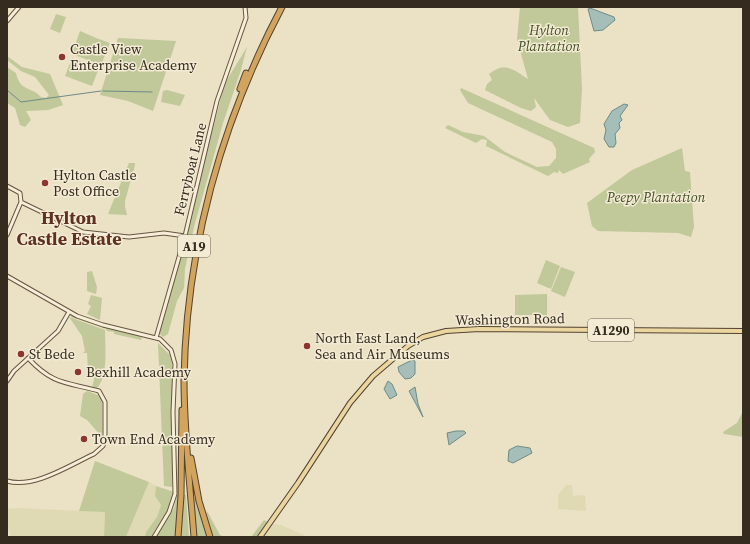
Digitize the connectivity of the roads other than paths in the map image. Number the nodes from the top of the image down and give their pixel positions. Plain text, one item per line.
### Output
1 (19, 7) edge
2 (241, 7) edge
3 (246, 7) edge
4 (278, 7) edge
5 (282, 7) edge
6 (7, 20) edge
7 (7, 186) edge
8 (21, 202) junction
9 (7, 235) edge
10 (185, 236) junction
11 (7, 276) edge
12 (69, 312) junction
13 (743, 332) edge
14 (156, 338) junction
15 (28, 358) junction
16 (7, 381) edge
17 (184, 397) junction
18 (182, 410) junction
19 (7, 481) edge
20 (154, 537) edge
21 (178, 537) edge
22 (191, 537) edge
23 (194, 537) edge
24 (210, 537) edge
25 (259, 537) edge

1 - 6 street
2 - 3 street
3 - 10 street, Ferryboat Lane
4 - 18 highway, A19
5 - 17 highway, A19
7 - 8 street
8 - 9 street
8 - 10 street
10 - 14 street, Ferryboat Lane
11 - 12 street
12 - 14 street
12 - 15 street
13 - 25 main road, Washington Road / A1290
14 - 20 street
15 - 16 street
15 - 19 street
17 - 23 highway, A19
17 - 24 highway
18 - 21 highway
18 - 22 highway, A19

